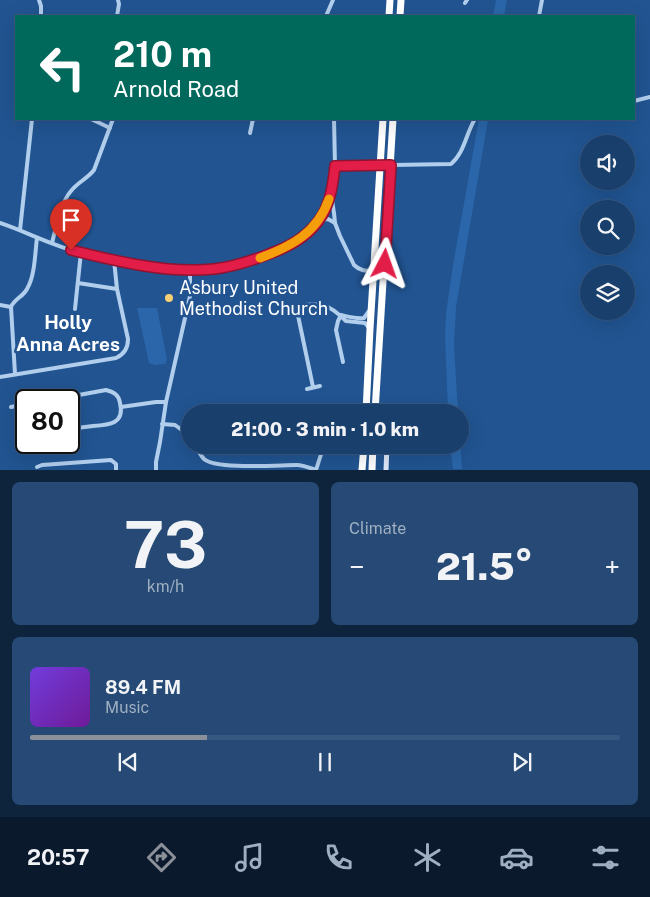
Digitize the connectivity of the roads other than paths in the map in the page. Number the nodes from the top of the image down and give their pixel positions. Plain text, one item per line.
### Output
1 (40, 0) edge
2 (118, 0) edge
3 (334, 0) edge
4 (390, 0) edge
5 (401, 0) edge
6 (542, 0) edge
7 (41, 15) edge
8 (117, 15) edge
9 (326, 15) edge
10 (389, 15) edge
11 (400, 15) edge
12 (539, 15) edge
13 (650, 97) edge
14 (635, 101) edge
15 (32, 120) edge
16 (93, 120) edge
17 (113, 120) edge
18 (253, 120) edge
19 (334, 120) edge
20 (383, 120) edge
21 (394, 120) edge
22 (475, 120) edge
23 (110, 128) junction
24 (250, 133) dead end
25 (391, 165) junction
26 (335, 166) junction
27 (380, 166) junction
28 (331, 194) junction
29 (318, 220) junction
30 (0, 223) edge
31 (335, 223) junction
32 (20, 230) junction
33 (37, 238) junction
34 (52, 243) junction
35 (80, 252) junction
36 (114, 260) junction
37 (190, 270) junction
38 (373, 271) junction
39 (78, 283) junction
40 (117, 288) junction
41 (0, 305) edge
42 (11, 307) junction
43 (75, 309) dead end
44 (371, 309) junction
45 (341, 315) junction
46 (370, 329) junction
47 (343, 362) dead end
48 (15, 374) junction
49 (0, 377) edge
50 (320, 386) dead end
51 (313, 387) junction
52 (307, 388) dead end
53 (80, 395) edge
54 (367, 396) junction
55 (166, 402) junction
56 (366, 404) edge
57 (371, 404) edge
58 (376, 404) edge
59 (15, 406) edge
60 (11, 407) dead end
61 (121, 407) junction
62 (162, 424) junction
63 (80, 427) edge
64 (181, 429) edge
65 (200, 454) edge
66 (321, 454) edge
67 (363, 454) edge
68 (373, 454) edge
69 (387, 454) edge
70 (37, 467) dead end
71 (116, 470) edge
72 (156, 470) edge
73 (316, 470) edge
74 (362, 470) edge
75 (372, 470) edge
76 (386, 470) edge

1 - 7 street
2 - 8 street
3 - 9 street
4 - 10 highway
5 - 11 highway
6 - 12 street
13 - 14 street
15 - 32 street
16 - 23 street
17 - 23 street
18 - 24 street
19 - 26 street
20 - 27 highway
21 - 25 highway
22 - 25 street
23 - 34 street
25 - 27 street
25 - 58 highway
26 - 27 street
26 - 28 street
27 - 38 highway
28 - 29 street
28 - 31 street
29 - 31 street
29 - 37 street
30 - 32 street
31 - 38 street
32 - 33 street
33 - 34 street
33 - 42 street
34 - 35 street
35 - 36 street
35 - 39 street
36 - 37 street
36 - 40 street
37 - 55 street
38 - 44 highway
39 - 40 street
39 - 43 street
40 - 48 street
41 - 42 street
42 - 48 street
44 - 45 street
44 - 46 highway
45 - 46 street
45 - 47 street
45 - 51 street
46 - 54 highway
48 - 49 street
50 - 51 street
51 - 52 street
53 - 61 street
54 - 56 highway
54 - 57 highway
55 - 61 street
55 - 62 street
59 - 60 street
61 - 63 street
62 - 64 street
62 - 72 street
65 - 73 street
66 - 73 street
67 - 74 highway
68 - 75 highway
69 - 76 street
70 - 71 street

